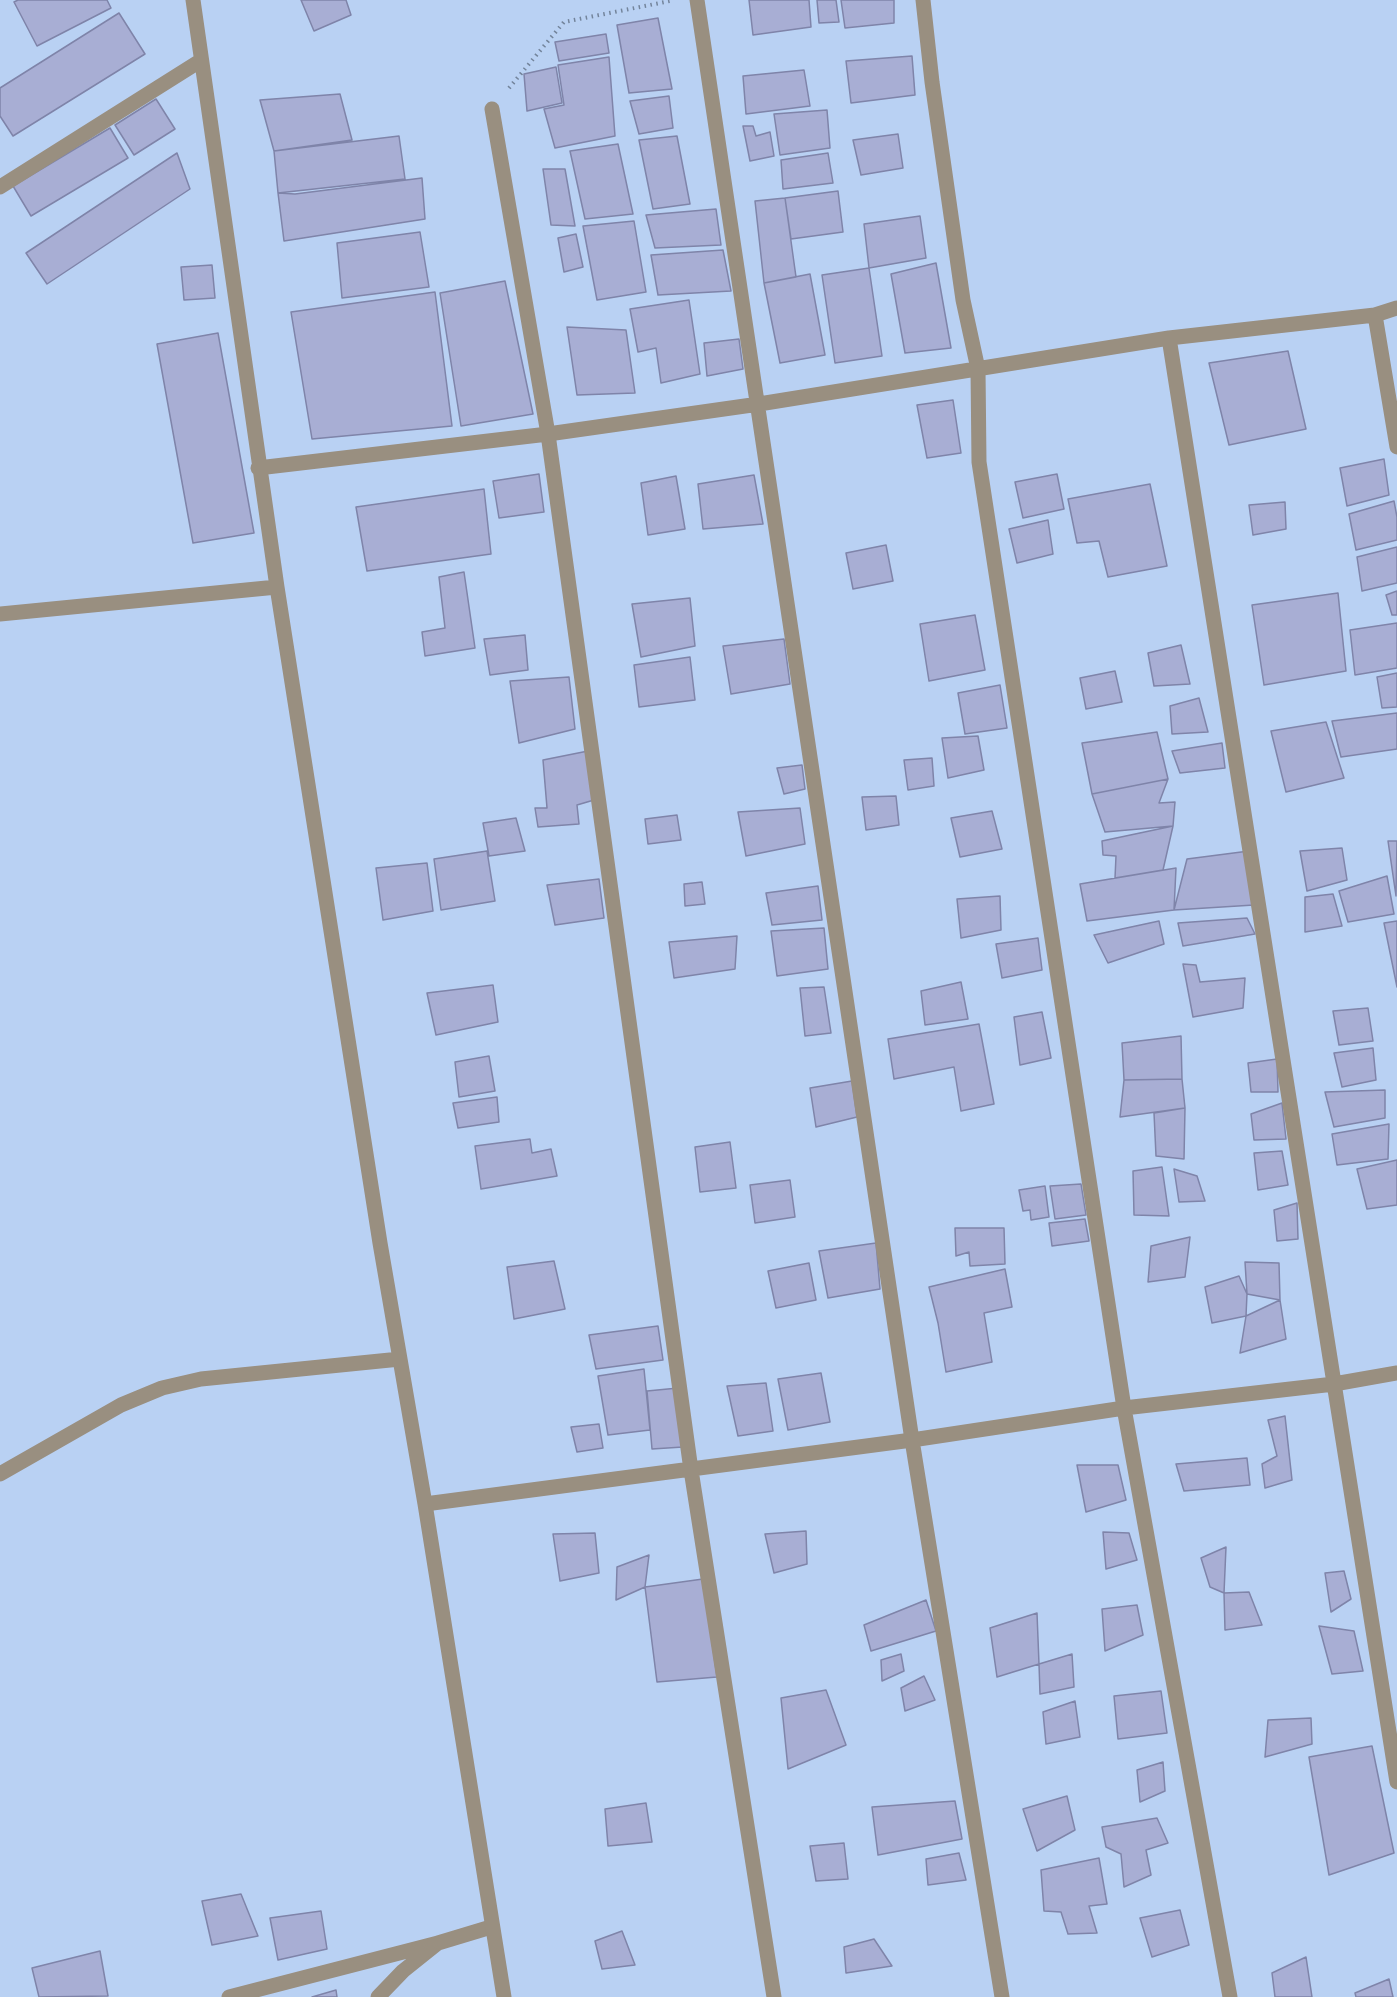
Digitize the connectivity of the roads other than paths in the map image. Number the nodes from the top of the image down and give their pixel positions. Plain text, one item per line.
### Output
1 (193, 0) edge
2 (697, 0) edge
3 (923, 0) edge
4 (200, 61) junction
5 (492, 109) road end
6 (0, 187) edge
7 (1397, 308) edge
8 (1375, 315) junction
9 (1169, 338) junction
10 (978, 369) junction
11 (759, 404) junction
12 (549, 434) junction
13 (1397, 447) edge
14 (258, 468) junction
15 (277, 587) junction
16 (0, 614) edge
17 (400, 1359) junction
18 (1397, 1373) edge
19 (1334, 1384) junction
20 (1124, 1408) junction
21 (912, 1440) junction
22 (691, 1470) junction
23 (0, 1474) edge
24 (425, 1504) junction
25 (1397, 1782) edge
26 (491, 1928) junction
27 (438, 1943) junction
28 (229, 1997) edge
29 (378, 1997) edge
30 (504, 1997) edge
31 (774, 1997) edge
32 (1002, 1997) edge
33 (1230, 1997) edge

1 - 4 street
2 - 11 street
3 - 10 street
4 - 6 street
4 - 14 street
5 - 12 street
7 - 8 street
8 - 9 street
8 - 13 street
9 - 10 street
9 - 19 street
10 - 11 street
10 - 20 street
11 - 12 street
11 - 21 street
12 - 14 street
12 - 22 street
14 - 15 street
15 - 16 street
15 - 17 street
17 - 23 street
17 - 24 street
18 - 19 street
19 - 20 street
19 - 25 street
20 - 21 street
20 - 33 street
21 - 22 street
21 - 32 street
22 - 24 street
22 - 31 street
24 - 26 street
26 - 27 street
26 - 30 street
27 - 28 street
27 - 29 street

